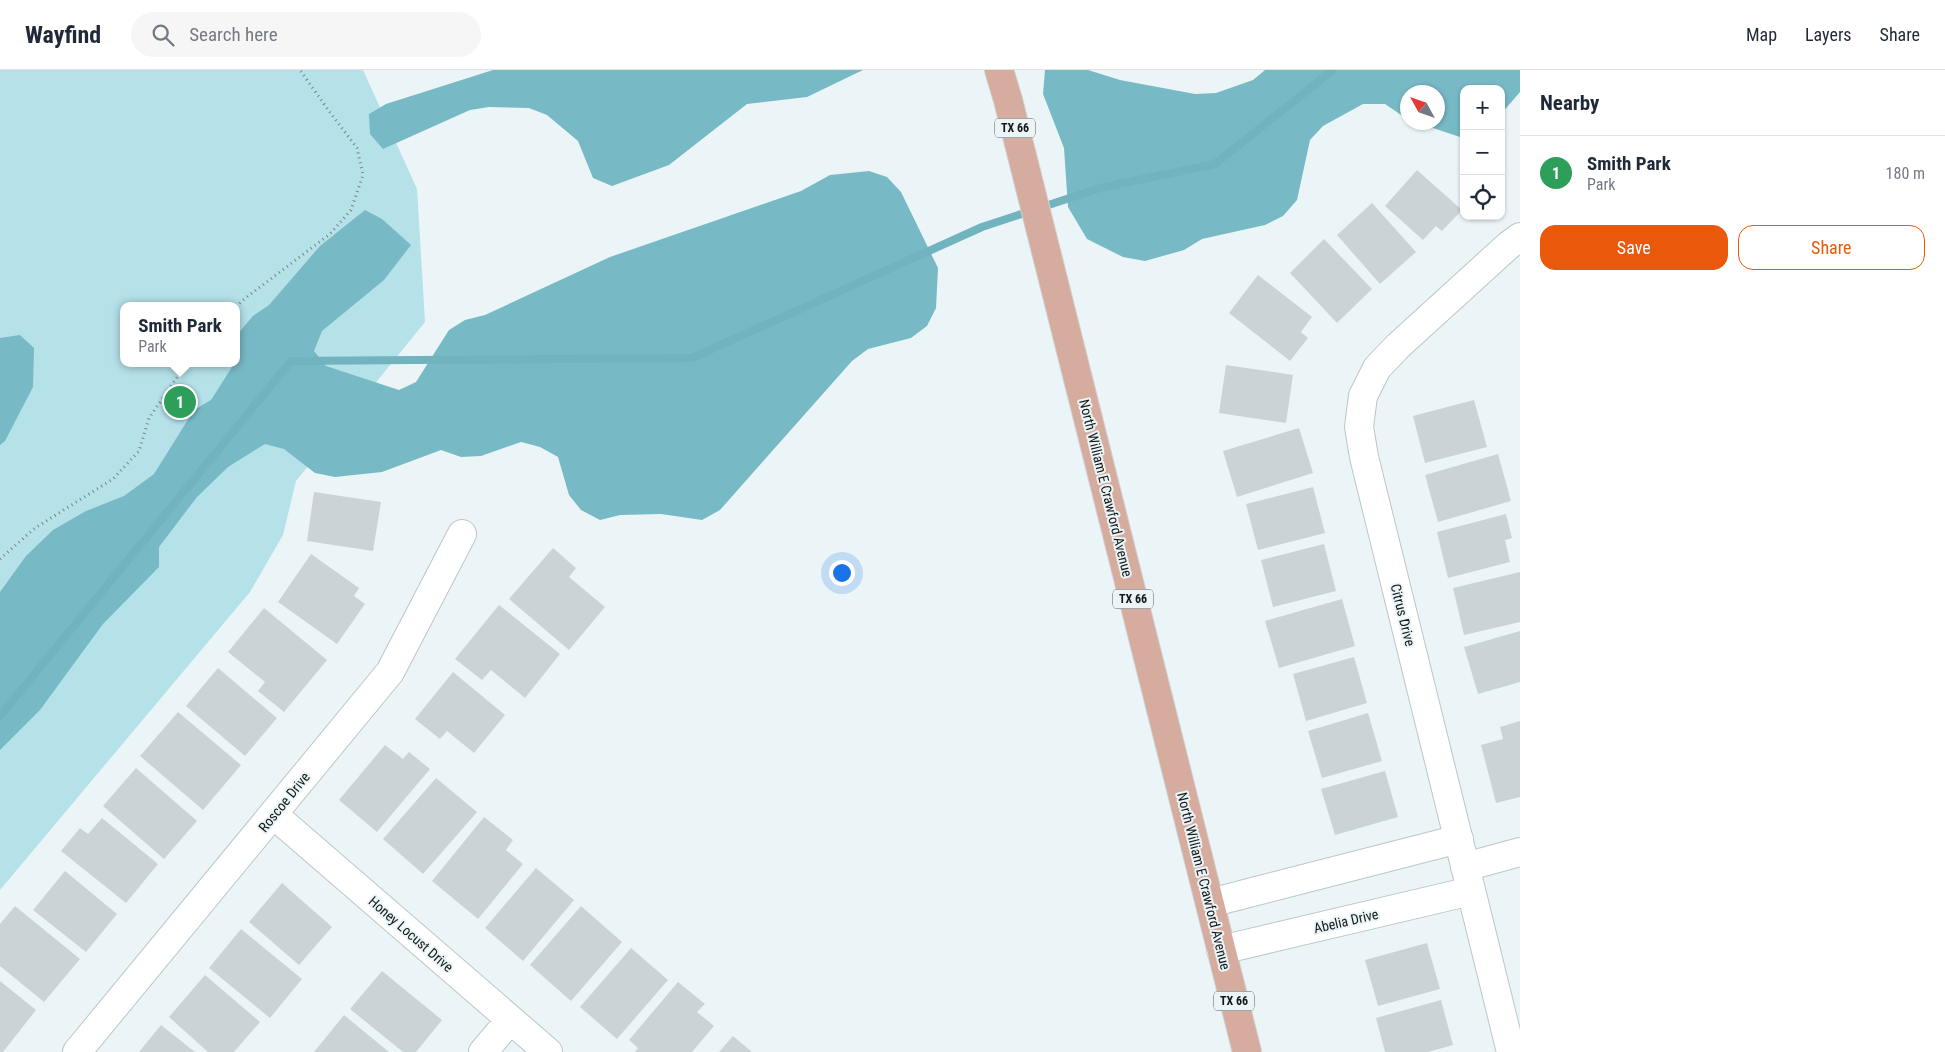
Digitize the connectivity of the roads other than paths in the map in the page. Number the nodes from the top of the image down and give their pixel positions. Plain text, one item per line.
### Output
1 (999, 70) edge
2 (1520, 237) edge
3 (462, 534) dead end
4 (274, 815) junction
5 (1459, 839) junction
6 (1520, 852) edge
7 (1468, 879) junction
8 (1210, 903) junction
9 (1221, 950) junction
10 (510, 1020) junction
11 (77, 1052) edge
12 (483, 1052) edge
13 (548, 1052) edge
14 (1247, 1052) edge
15 (1511, 1052) edge

1 - 8 main road, North William E Crawford Avenue / TX 66
2 - 5 street, Citrus Drive
3 - 4 street, Roscoe Drive
4 - 10 street, Honey Locust Drive
4 - 11 street, Roscoe Drive
5 - 7 street, Citrus Drive
5 - 8 street
6 - 7 street, Abelia Drive
7 - 9 street, Abelia Drive
7 - 15 street, Citrus Drive
8 - 9 main road, North William E Crawford Avenue / TX 66
9 - 14 main road, North William E Crawford Avenue / TX 66
10 - 12 street
10 - 13 street, Honey Locust Drive

